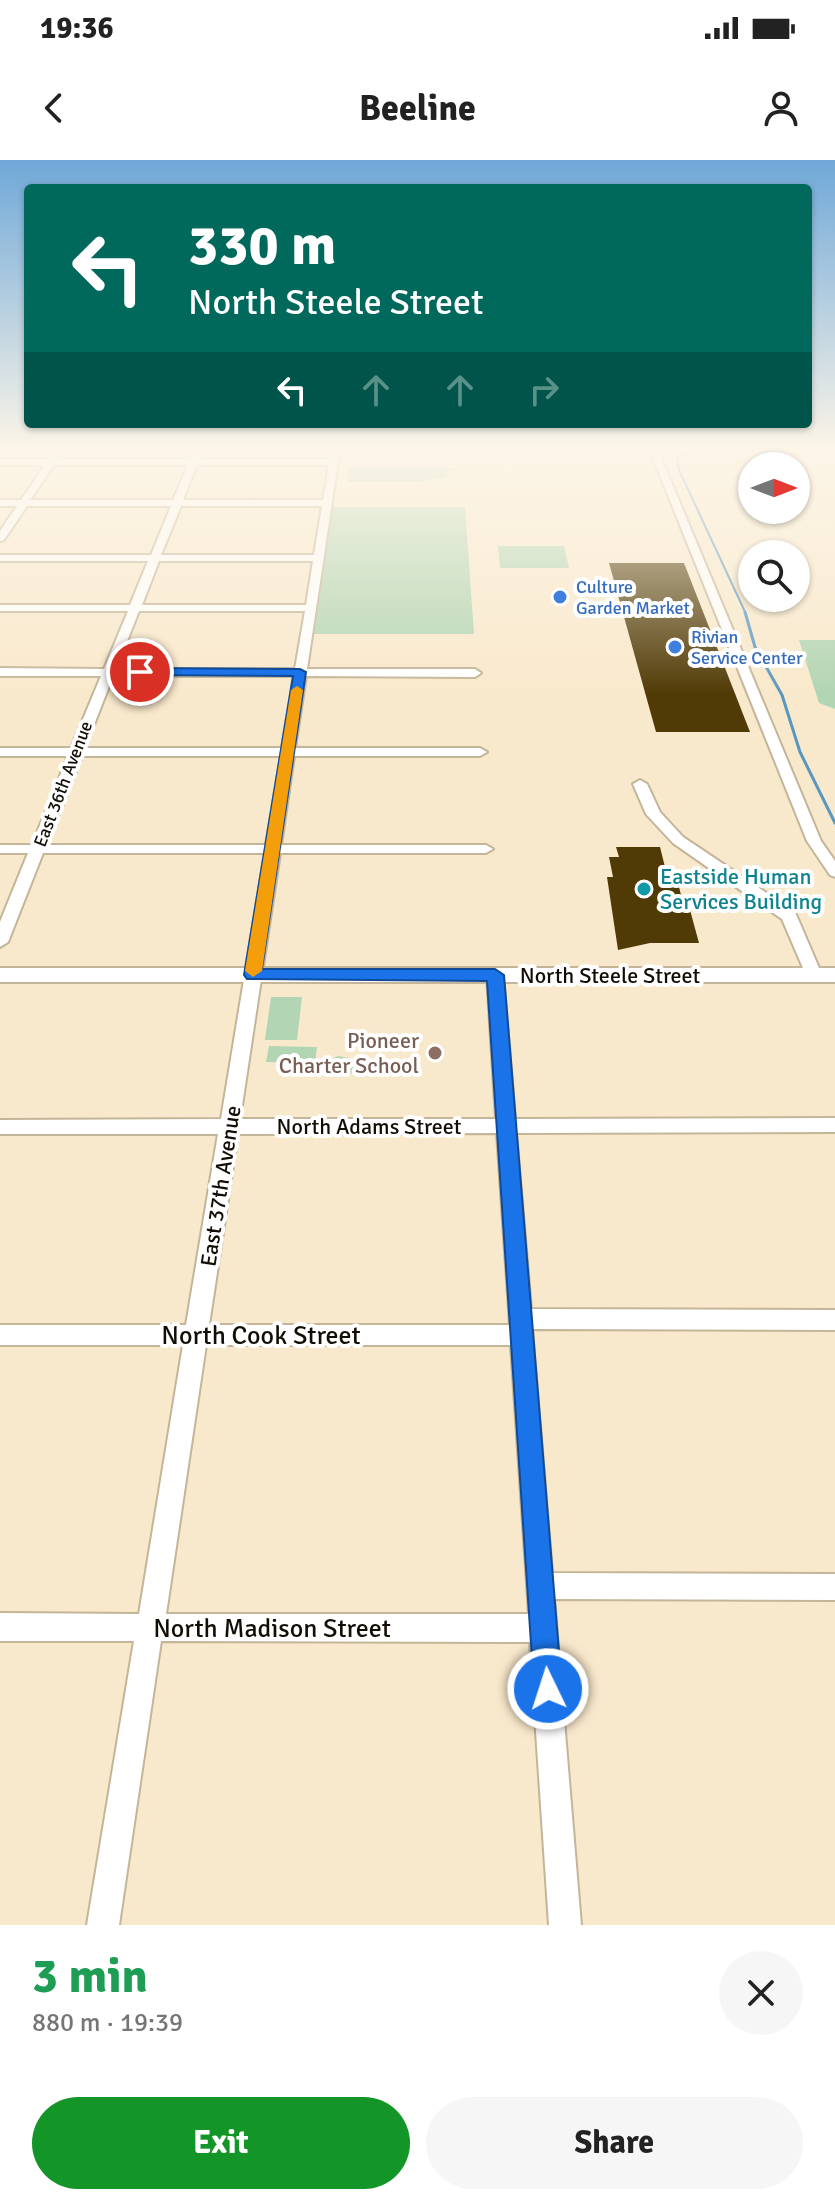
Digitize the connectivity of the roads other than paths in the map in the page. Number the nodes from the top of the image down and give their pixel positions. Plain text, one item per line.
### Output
1 (164, 530) edge
2 (322, 530) edge
3 (687, 530) edge
4 (0, 558) edge
5 (153, 558) junction
6 (318, 558) junction
7 (0, 608) edge
8 (134, 608) junction
9 (310, 608) junction
10 (0, 672) edge
11 (108, 672) junction
12 (300, 672) junction
13 (475, 673) dead end
14 (0, 752) edge
15 (75, 752) junction
16 (288, 752) junction
17 (480, 752) dead end
18 (640, 784) dead end
19 (0, 849) edge
20 (38, 849) junction
21 (272, 849) junction
22 (486, 849) dead end
23 (835, 872) edge
24 (0, 942) edge
25 (0, 975) edge
26 (253, 975) junction
27 (495, 975) junction
28 (824, 975) edge
29 (835, 1125) edge
30 (505, 1126) junction
31 (0, 1127) edge
32 (229, 1127) junction
33 (835, 1320) edge
34 (522, 1327) junction
35 (0, 1335) edge
36 (196, 1335) junction
37 (541, 1586) junction
38 (835, 1587) edge
39 (0, 1627) edge
40 (149, 1628) junction
41 (543, 1628) junction
42 (103, 1925) edge
43 (565, 1925) edge

1 - 5 street, East 36th Avenue
2 - 6 street, East 37th Avenue
3 - 23 street
4 - 5 street
5 - 6 street
5 - 8 street, East 36th Avenue
6 - 9 street, East 37th Avenue
7 - 8 street
8 - 9 street
8 - 11 street, East 36th Avenue
9 - 12 street, East 37th Avenue
10 - 11 street
11 - 12 street
11 - 15 street, East 36th Avenue
12 - 13 street
12 - 16 street, East 37th Avenue
14 - 15 street
15 - 16 street
15 - 20 street, East 36th Avenue
16 - 17 street
16 - 21 street, East 37th Avenue
18 - 28 street
19 - 20 street
20 - 21 street
20 - 24 street, East 36th Avenue
21 - 22 street
21 - 26 street, East 37th Avenue
25 - 26 street, North Steele Street
26 - 27 street, North Steele Street
26 - 32 street, East 37th Avenue
27 - 28 street, North Steele Street
27 - 30 street
29 - 30 street, North Adams Street
30 - 32 street, North Adams Street
30 - 34 street
31 - 32 street, North Adams Street
32 - 36 street, East 37th Avenue
33 - 34 street, North Cook Street
34 - 36 street, North Cook Street
34 - 37 street
35 - 36 street, North Cook Street
36 - 40 street, East 37th Avenue
37 - 38 street
37 - 41 street
39 - 40 street, North Madison Street
40 - 41 street, North Madison Street
40 - 42 street, East 37th Avenue
41 - 43 street

